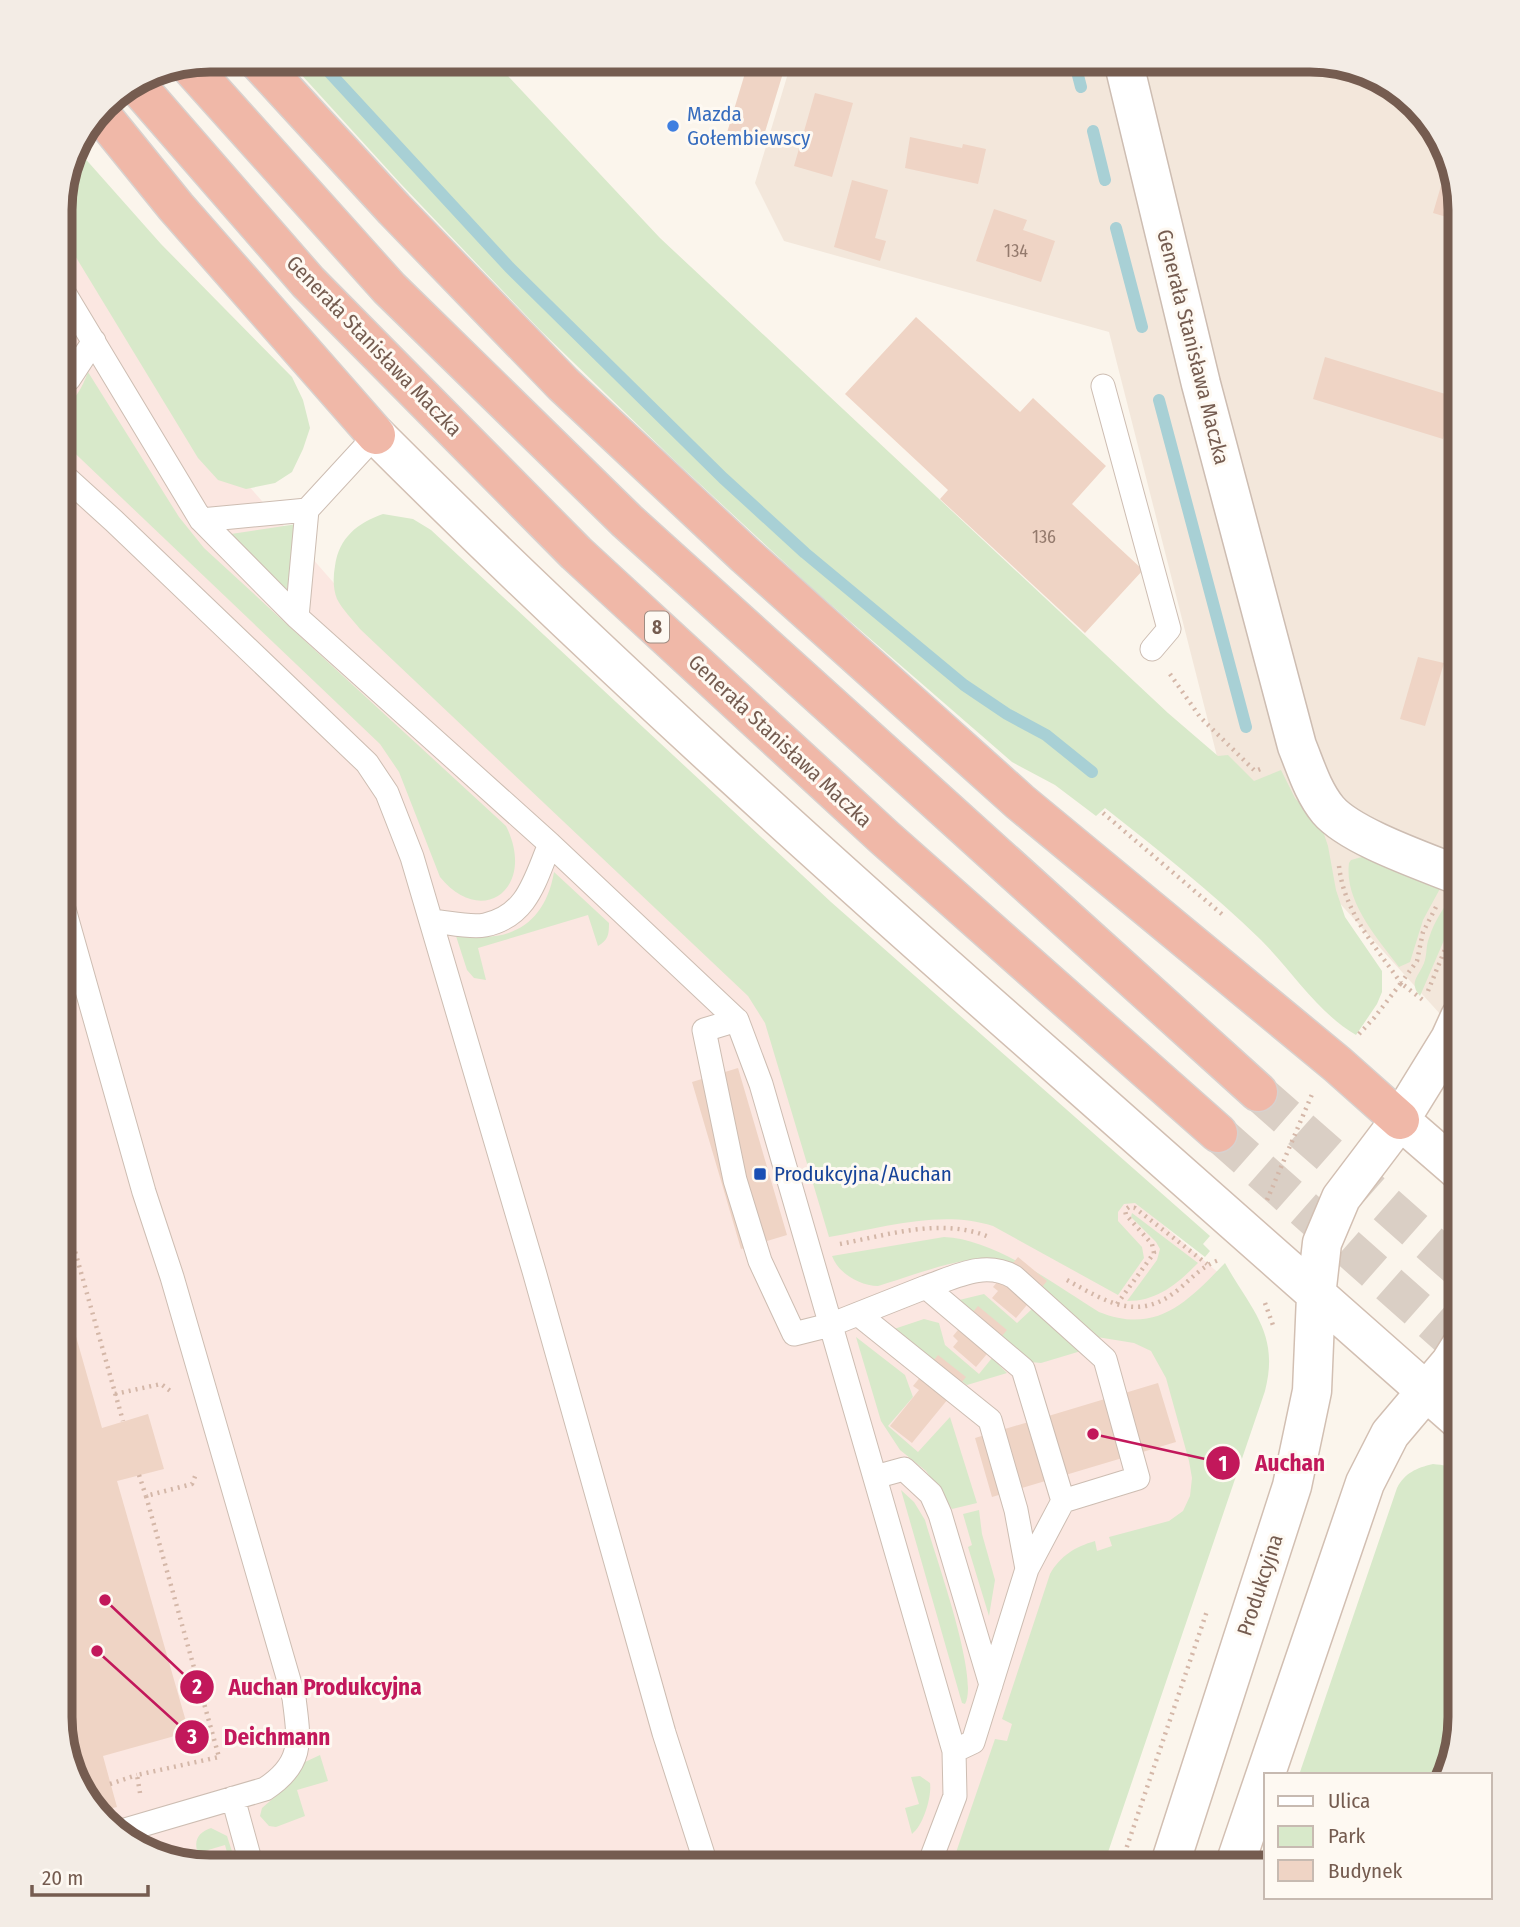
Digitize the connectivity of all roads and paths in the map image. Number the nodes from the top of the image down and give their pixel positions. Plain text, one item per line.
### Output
1 (268, 72) edge
2 (1127, 72) edge
3 (196, 73) edge
4 (141, 90) edge
5 (105, 120) edge
6 (72, 305) edge
7 (94, 341) junction
8 (72, 374) edge
9 (1103, 386) dead end
10 (376, 435) junction
11 (72, 483) edge
12 (307, 510) junction
13 (201, 520) junction
14 (297, 617) junction
15 (1152, 649) dead end
16 (1176, 683) dead end
17 (1300, 754) junction
18 (1334, 816) junction
19 (550, 844) junction
20 (1448, 888) edge
21 (1448, 892) edge
22 (431, 921) junction
23 (72, 937) edge
24 (1448, 944) edge
25 (1401, 982) junction
26 (737, 1020) junction
27 (1448, 1042) edge
28 (1345, 1052) junction
29 (1258, 1092) tunnel mouth
30 (1400, 1120) junction
31 (1218, 1133) tunnel mouth
32 (1448, 1161) edge
33 (1248, 1234) junction
34 (72, 1241) edge
35 (1182, 1286) dead end
36 (926, 1287) junction
37 (1316, 1296) junction
38 (1264, 1301) dead end
39 (1117, 1305) dead end
40 (858, 1314) junction
41 (830, 1325) junction
42 (1276, 1332) dead end
43 (1448, 1364) edge
44 (1426, 1392) junction
45 (115, 1394) junction
46 (1448, 1410) edge
47 (123, 1422) dead end
48 (213, 1425) junction
49 (139, 1475) dead end
50 (875, 1477) junction
51 (146, 1496) junction
52 (1063, 1500) junction
53 (1027, 1569) junction
54 (1211, 1600) dead end
55 (991, 1685) junction
56 (954, 1751) junction
57 (1266, 1773) edge
58 (137, 1775) junction
59 (1264, 1779) edge
60 (110, 1784) dead end
61 (141, 1796) dead end
62 (233, 1798) junction
63 (129, 1829) edge
64 (249, 1855) edge
65 (703, 1855) edge
66 (933, 1855) edge
67 (1124, 1855) edge
68 (1173, 1855) edge
69 (1238, 1855) edge

1 - 28 highway
2 - 17 street, Generała Stanisława Maczka
3 - 29 highway
4 - 31 highway, Generała Stanisława Maczka / 8
5 - 10 highway
6 - 7 lane
7 - 8 lane
7 - 13 lane
9 - 15 lane
10 - 12 lane
10 - 33 street
11 - 22 lane
12 - 13 lane
12 - 14 lane
13 - 14 lane
14 - 19 lane
16 - 17 path
17 - 18 street, Generała Stanisława Maczka
18 - 20 street, Generała Stanisława Maczka
18 - 25 path
19 - 22 lane
19 - 26 lane
21 - 25 path
22 - 65 lane
23 - 48 lane
24 - 25 path
25 - 28 path
26 - 41 lane
26 - 41 lane
27 - 30 street
28 - 30 highway
28 - 33 path
30 - 32 street
30 - 37 street, Produkcyjna
33 - 37 street
34 - 45 path
35 - 39 path
36 - 40 lane
36 - 52 lane
36 - 52 lane
37 - 44 street
37 - 68 street, Produkcyjna
38 - 42 path
40 - 41 lane
40 - 53 lane
41 - 50 lane
43 - 44 street
44 - 46 street
44 - 57 street
45 - 47 path
45 - 48 path
48 - 51 path
48 - 62 lane
49 - 51 path
50 - 55 lane
50 - 56 lane
51 - 58 path
52 - 53 lane
53 - 55 lane
54 - 67 path
55 - 56 lane
56 - 66 lane
58 - 60 path
58 - 61 path
59 - 69 street
62 - 63 lane
62 - 64 lane

